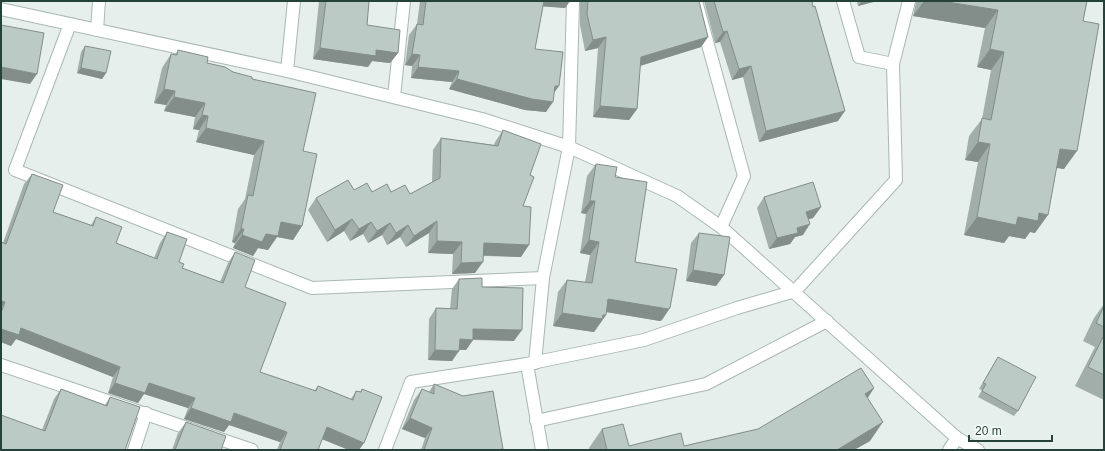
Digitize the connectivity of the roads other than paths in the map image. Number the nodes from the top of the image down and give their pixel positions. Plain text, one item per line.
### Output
1 (99, 1) edge
2 (294, 1) edge
3 (404, 1) edge
4 (573, 1) edge
5 (696, 1) edge
6 (843, 1) edge
7 (909, 1) edge
8 (1, 9) edge
9 (70, 24) junction
10 (97, 30) junction
11 (893, 64) junction
12 (287, 71) junction
13 (394, 97) junction
14 (569, 147) junction
15 (721, 227) junction
16 (543, 278) junction
17 (795, 291) junction
18 (827, 321) junction
19 (531, 363) junction
20 (1, 365) edge
21 (146, 413) junction
22 (536, 422) junction
23 (957, 438) junction
24 (134, 450) edge
25 (252, 450) edge
26 (385, 450) edge
27 (542, 450) edge
28 (949, 450) edge
29 (978, 450) edge

1 - 10 street
2 - 12 street
3 - 13 street
4 - 14 street
5 - 15 street
6 - 11 street
7 - 11 street
8 - 9 street
9 - 10 street
9 - 16 street
10 - 12 street
11 - 17 street
12 - 13 street
13 - 14 street
14 - 15 street
14 - 16 street
15 - 17 street
16 - 19 street
17 - 18 street
17 - 19 street
18 - 22 street
18 - 23 street
19 - 22 street
19 - 26 street
20 - 21 street
21 - 24 street
21 - 25 street
22 - 27 street
23 - 28 street
23 - 29 street

